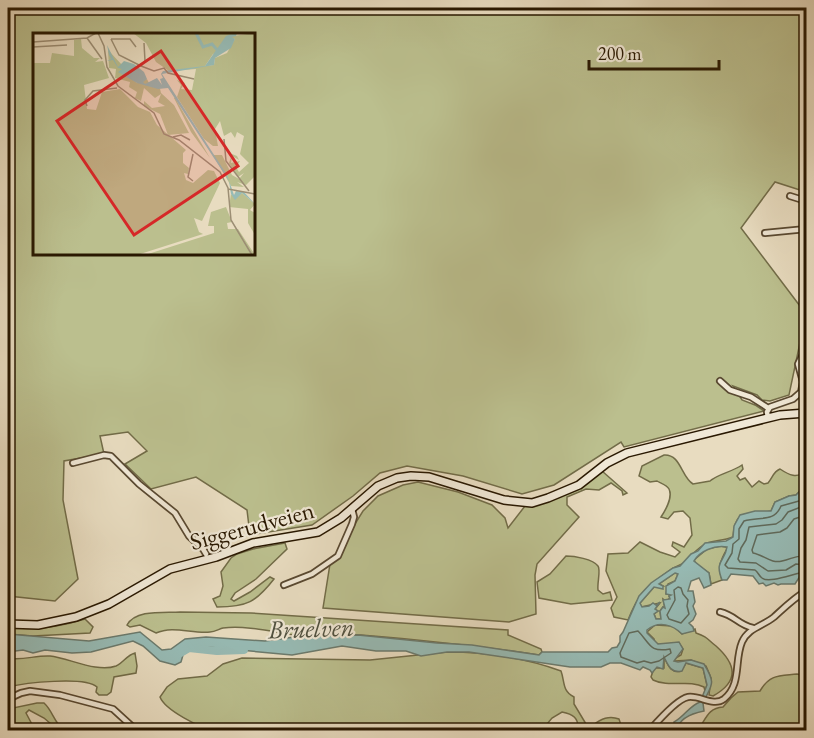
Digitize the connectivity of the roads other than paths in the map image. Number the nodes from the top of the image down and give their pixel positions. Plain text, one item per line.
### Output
1 (790, 196) dead end
2 (807, 201) edge
3 (807, 229) edge
4 (765, 232) dead end
5 (807, 348) edge
6 (720, 381) dead end
7 (768, 408) junction
8 (807, 413) edge
9 (768, 418) junction
10 (73, 463) dead end
11 (352, 509) junction
12 (206, 554) dead end
13 (284, 585) dead end
14 (806, 592) edge
15 (720, 612) dead end
16 (8, 624) edge
17 (753, 628) junction
18 (8, 699) edge
19 (136, 730) edge
20 (650, 730) edge

1 - 2 street
3 - 4 street
5 - 7 street
6 - 7 street
7 - 9 street
8 - 9 main road, Siggerudveien
9 - 11 main road, Siggerudveien
10 - 12 street
11 - 13 street
11 - 16 main road, Siggerudveien
14 - 17 street
15 - 17 street
17 - 20 street
18 - 19 street

